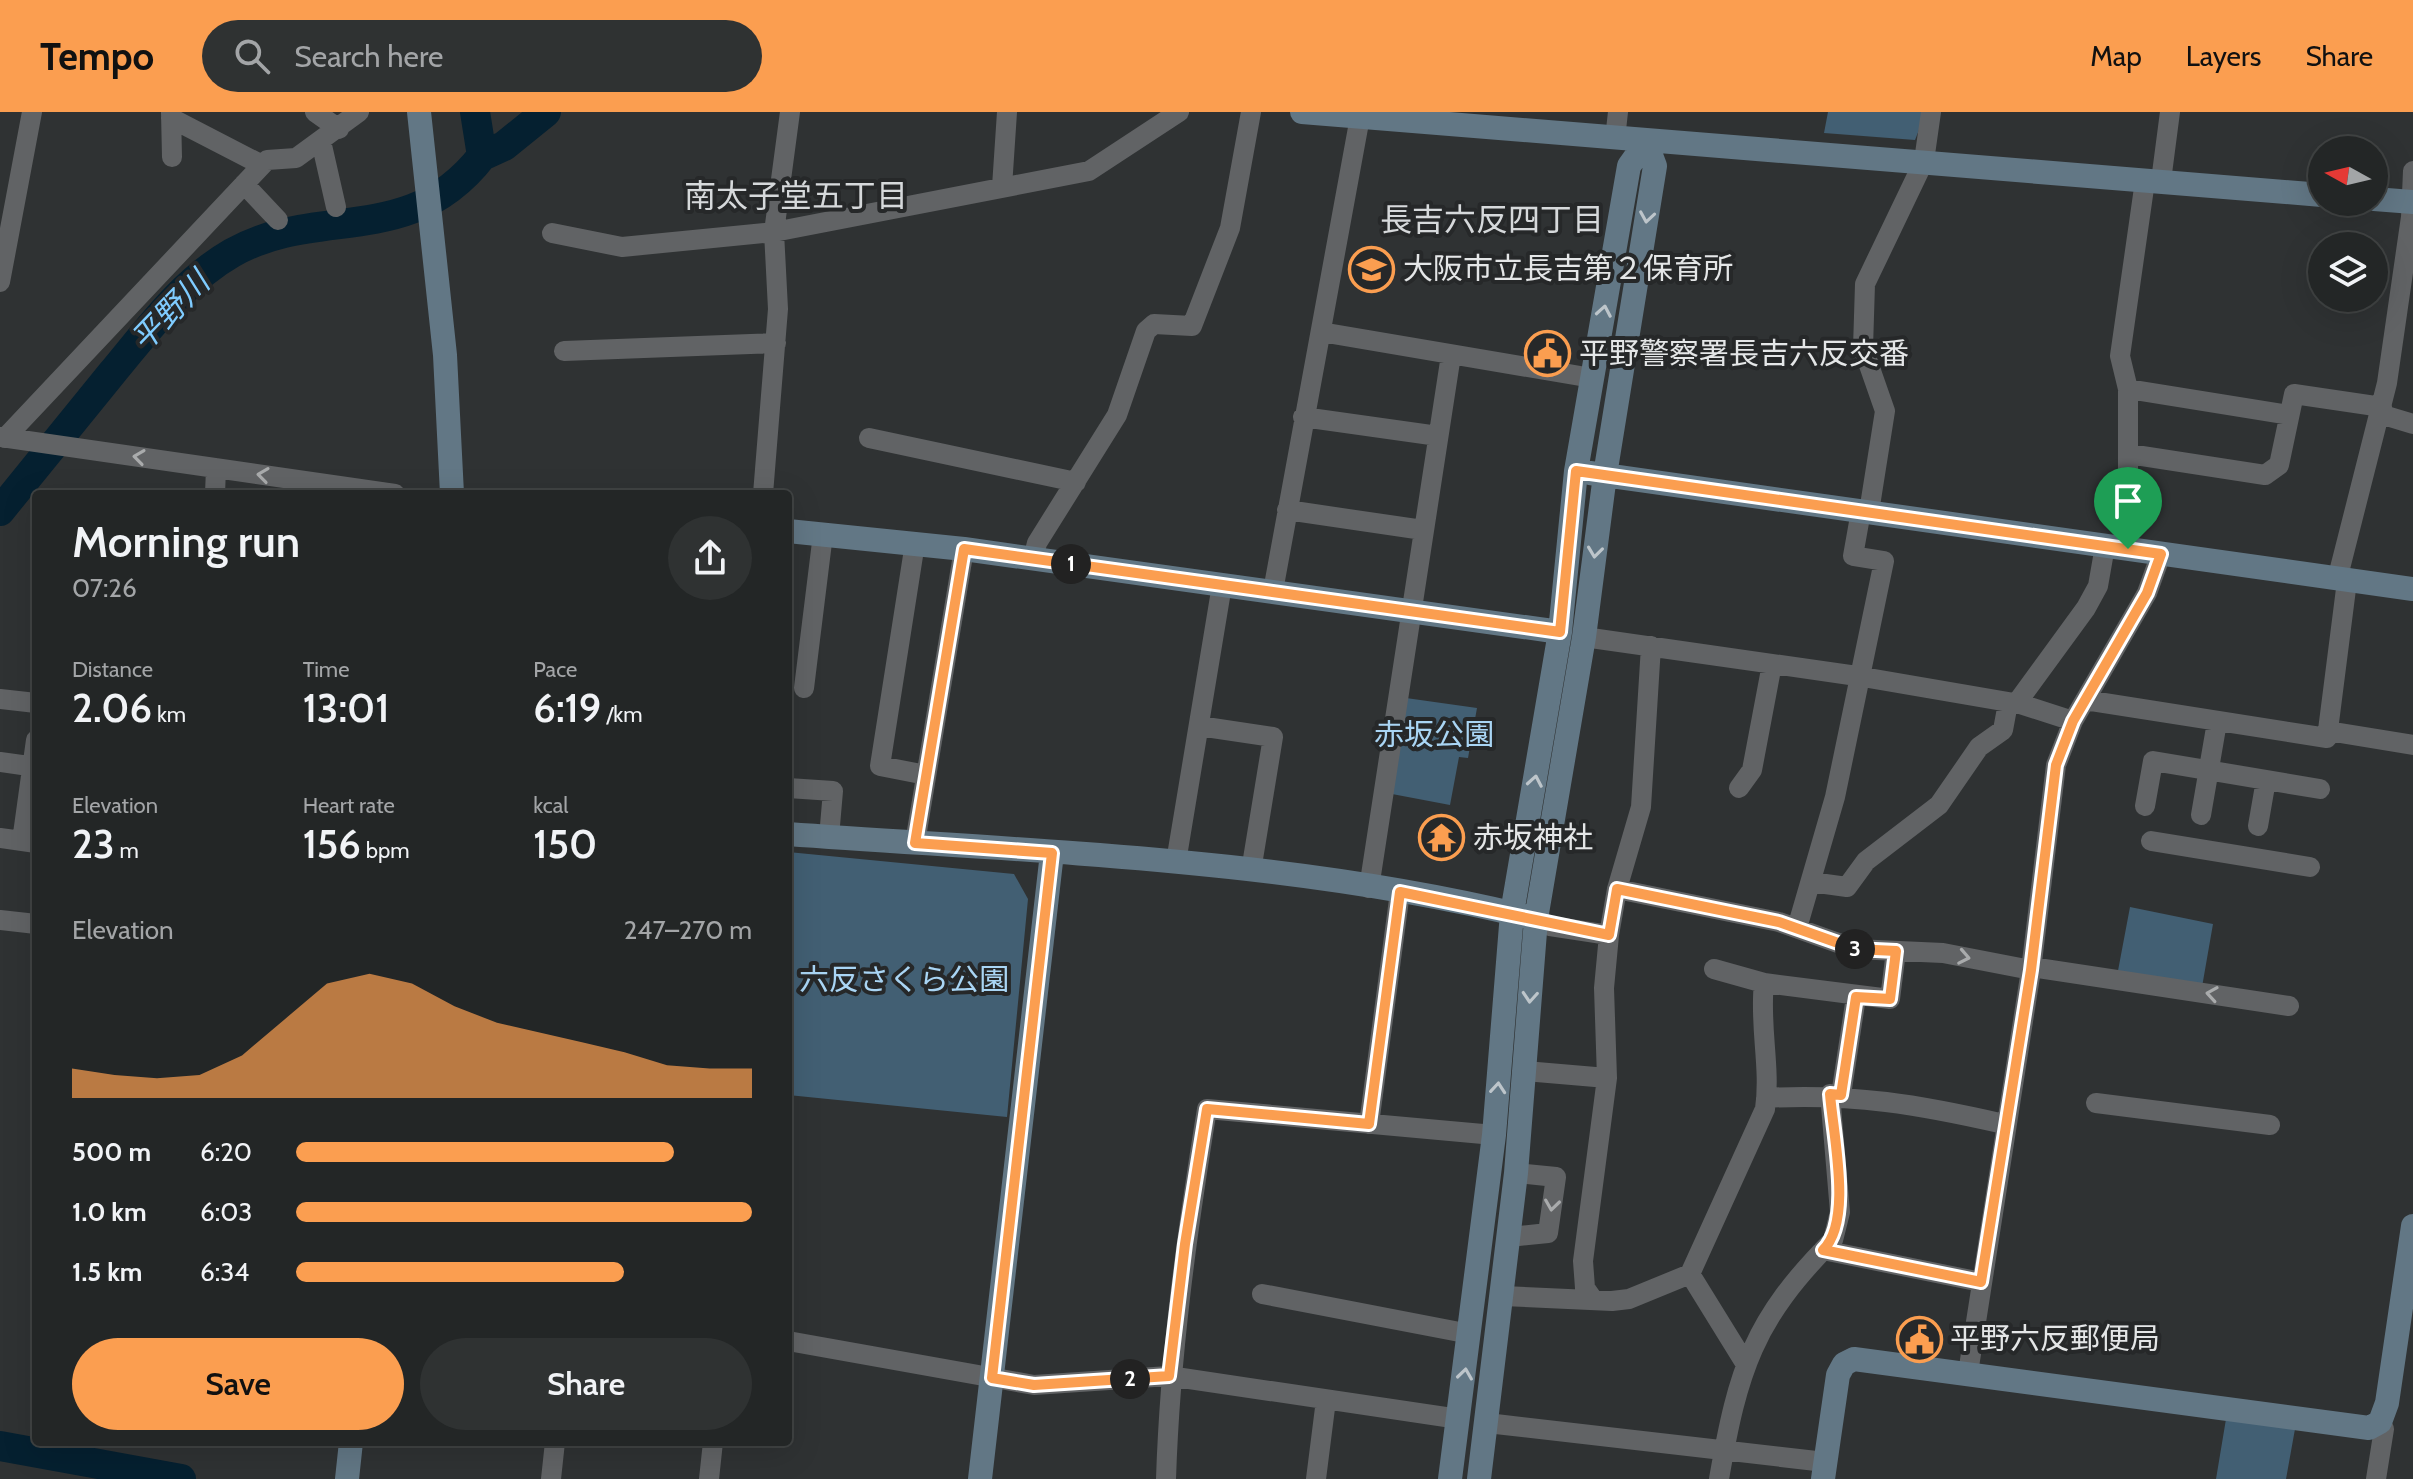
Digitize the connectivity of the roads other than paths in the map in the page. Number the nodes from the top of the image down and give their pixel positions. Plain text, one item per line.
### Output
1 (32, 112) edge
2 (315, 112) edge
3 (359, 112) edge
4 (419, 112) edge
5 (790, 112) edge
6 (1007, 112) edge
7 (1179, 112) edge
8 (1251, 112) edge
9 (1302, 112) edge
10 (1618, 112) edge
11 (1931, 112) edge
12 (2170, 112) edge
13 (171, 115) edge
14 (1360, 117) junction
15 (339, 129) junction
16 (1615, 139) junction
17 (321, 141) junction
18 (1646, 142) junction
19 (172, 157) dead end
20 (1924, 161) junction
21 (262, 165) junction
22 (2413, 171) edge
23 (2153, 181) junction
24 (244, 184) junction
25 (1002, 187) junction
26 (2308, 194) edge
27 (2388, 200) edge
28 (2412, 202) edge
29 (336, 207) dead end
30 (278, 220) dead end
31 (774, 232) junction
32 (552, 233) dead end
33 (0, 282) edge
34 (1321, 332) junction
35 (776, 343) junction
36 (564, 351) dead end
37 (1451, 355) junction
38 (1592, 378) junction
39 (2128, 389) junction
40 (2381, 410) junction
41 (2289, 415) junction
42 (1303, 417) junction
43 (2413, 424) edge
44 (1438, 436) junction
45 (3, 437) edge
46 (869, 438) dead end
47 (2129, 454) junction
48 (216, 468) junction
49 (1576, 471) junction
50 (1605, 475) junction
51 (1076, 482) junction
52 (215, 490) edge
53 (367, 490) edge
54 (452, 490) edge
55 (763, 490) edge
56 (1287, 510) junction
57 (1865, 512) junction
58 (1423, 530) junction
59 (792, 531) edge
60 (823, 534) junction
61 (915, 543) junction
62 (2116, 548) junction
63 (964, 549) junction
64 (2161, 554) junction
65 (1033, 559) junction
66 (2342, 581) junction
67 (1222, 585) junction
68 (2413, 589) edge
69 (1273, 591) junction
70 (1411, 612) junction
71 (1560, 632) junction
72 (1584, 637) junction
73 (1651, 646) junction
74 (1772, 664) junction
75 (1857, 676) junction
76 (804, 688) dead end
77 (0, 699) edge
78 (2085, 700) junction
79 (32, 703) edge
80 (2012, 703) junction
81 (2073, 721) junction
82 (2217, 722) junction
83 (1199, 726) junction
84 (2328, 731) junction
85 (2413, 745) edge
86 (0, 762) edge
87 (32, 766) edge
88 (2209, 770) junction
89 (926, 775) junction
90 (2266, 780) junction
91 (792, 788) edge
92 (1739, 788) dead end
93 (2320, 789) dead end
94 (32, 796) edge
95 (2145, 806) dead end
96 (2201, 815) dead end
97 (2258, 826) dead end
98 (792, 834) edge
99 (829, 837) junction
100 (0, 838) edge
101 (2151, 841) dead end
102 (29, 842) edge
103 (915, 843) junction
104 (1052, 853) junction
105 (1176, 862) junction
106 (2310, 867) dead end
107 (1251, 871) junction
108 (1811, 882) junction
109 (1369, 888) junction
110 (1617, 889) junction
111 (1400, 892) junction
112 (1524, 916) junction
113 (0, 920) edge
114 (32, 924) edge
115 (1797, 928) junction
116 (1609, 935) junction
117 (1896, 951) junction
118 (2031, 968) junction
119 (1714, 969) dead end
120 (1764, 983) junction
121 (1856, 997) junction
122 (2289, 1006) dead end
123 (1525, 1071) junction
124 (1607, 1078) junction
125 (1836, 1095) junction
126 (1766, 1098) junction
127 (2096, 1103) dead end
128 (1369, 1124) junction
129 (2004, 1124) junction
130 (2270, 1125) dead end
131 (1494, 1135) junction
132 (1516, 1173) junction
133 (2413, 1226) edge
134 (1509, 1237) junction
135 (1823, 1250) junction
136 (1690, 1274) junction
137 (1981, 1282) junction
138 (1262, 1294) dead end
139 (1503, 1296) junction
140 (1592, 1298) junction
141 (1470, 1334) junction
142 (792, 1342) edge
143 (1745, 1363) junction
144 (1968, 1373) junction
145 (1169, 1376) junction
146 (992, 1378) junction
147 (1326, 1400) junction
148 (1459, 1419) junction
149 (2380, 1422) junction
150 (1487, 1423) junction
151 (351, 1446) edge
152 (555, 1446) edge
153 (713, 1446) edge
154 (1724, 1452) junction
155 (1824, 1471) edge
156 (347, 1479) edge
157 (551, 1479) edge
158 (709, 1479) edge
159 (980, 1479) edge
160 (1166, 1479) edge
161 (1316, 1479) edge
162 (1450, 1479) edge
163 (1479, 1479) edge
164 (1719, 1479) edge
165 (2376, 1479) edge

1 - 33 street
2 - 15 street
3 - 15 street
4 - 54 street
5 - 31 street
6 - 25 street
7 - 25 street
8 - 51 street
9 - 14 street
10 - 16 street
11 - 20 street
12 - 23 street
13 - 19 street
13 - 21 street
14 - 16 street
14 - 34 street
15 - 17 street
16 - 18 street
17 - 21 street
17 - 29 street
18 - 20 street
38 -> 18 street
18 -> 50 street
20 - 23 street
20 - 57 street
21 - 24 street
22 - 28 street
23 - 26 street
23 - 39 street
24 - 30 street
24 - 45 street
25 - 31 street
27 - 28 street
28 - 40 street
31 - 32 street
31 - 35 street
34 - 37 street
34 - 42 street
35 - 36 street
35 - 55 street
37 - 38 street
37 - 44 street
38 - 49 street
39 - 41 street
39 - 47 street
40 - 41 street
40 - 43 street
40 - 66 street
41 - 47 street
42 - 44 street
42 - 56 street
44 - 58 street
48 -> 45 street
46 - 51 street
47 - 62 street
48 - 52 street
53 -> 48 street
49 - 50 street
49 - 71 street
50 - 57 street
50 -> 72 street
51 - 65 street
56 - 58 street
56 - 69 street
57 - 62 street
57 - 75 street
58 - 70 street
59 - 60 street
60 - 61 street
60 - 76 street
61 - 63 street
61 - 89 street
62 - 64 street
62 - 80 street
63 - 65 street
63 - 89 street
64 - 66 street
64 - 78 street
65 - 67 street
66 - 68 street
66 - 84 street
67 - 69 street
67 - 83 street
69 - 70 street
70 - 71 street
70 - 109 street
112 -> 71 street
72 - 73 street
72 - 112 street
73 - 74 street
73 - 110 street
74 - 75 street
74 - 92 street
75 - 80 street
75 - 108 street
77 - 79 street
78 - 81 street
78 - 82 street
80 - 81 street
80 - 108 street
81 - 118 street
82 - 84 street
82 - 88 street
83 - 105 street
83 - 107 street
84 - 85 street
86 - 87 street
88 - 90 street
88 - 95 street
88 - 96 street
89 - 103 street
90 - 93 street
90 - 97 street
91 - 99 street
94 - 102 street
98 - 99 street
99 - 103 street
100 - 102 street
101 - 106 street
103 - 104 street
104 - 105 street
104 - 146 street
105 - 107 street
107 - 109 street
108 - 115 street
109 - 111 street
110 - 115 street
110 - 116 street
111 - 112 street
111 - 128 street
112 - 116 street
112 -> 123 street
131 -> 112 street
113 - 114 street
115 - 117 street
116 - 124 street
117 -> 118 street
117 - 121 street
122 -> 118 street
118 - 129 street
119 - 120 street
120 - 121 street
120 - 126 street
121 - 125 street
123 - 124 street
123 - 132 street
124 - 140 street
125 - 126 street
125 - 129 street
125 - 135 street
126 - 136 street
127 - 130 street
128 - 131 street
128 - 145 street
129 - 137 street
131 - 141 street
132 - 134 street
132 -> 134 street
133 - 149 street
134 - 139 street
135 - 137 street
135 - 143 street
136 - 140 street
136 - 143 street
137 - 144 street
138 - 141 street
139 - 140 street
139 - 150 street
148 -> 141 street
142 - 146 street
143 - 154 street
144 - 149 street
144 - 155 street
145 - 146 street
145 - 147 street
145 - 160 street
146 - 159 street
147 - 148 street
147 - 161 street
148 - 162 street
149 - 165 street
150 - 154 street
150 - 163 street
151 - 156 street
152 - 157 street
153 - 158 street
154 - 155 street
154 - 164 street

